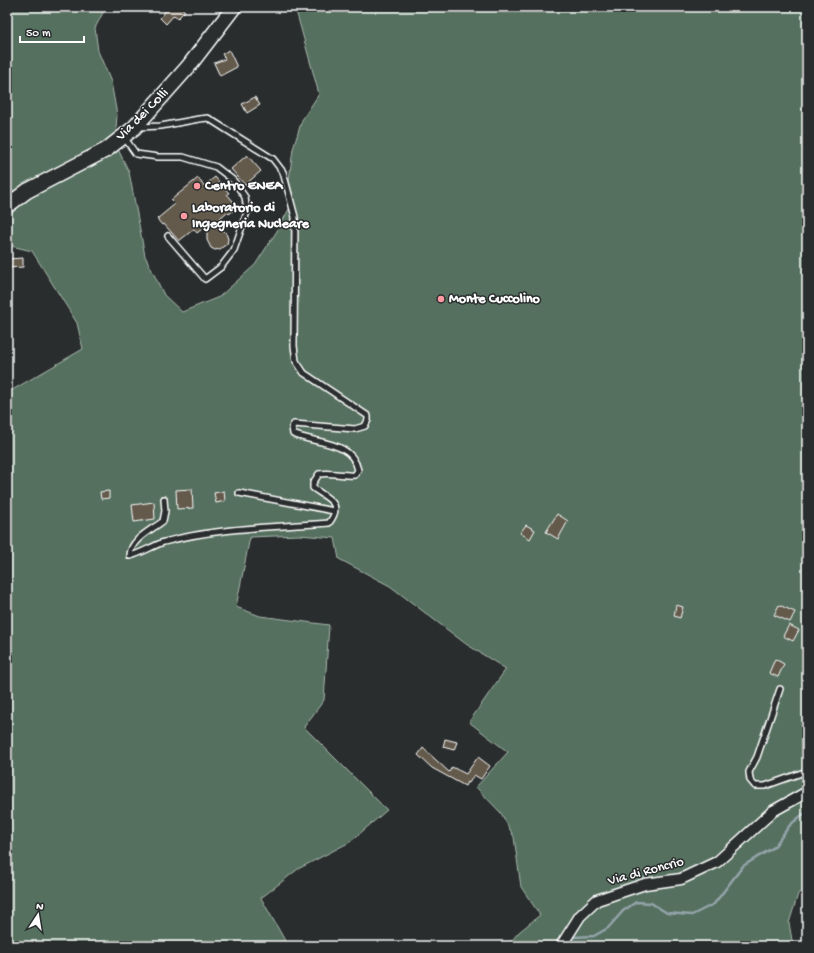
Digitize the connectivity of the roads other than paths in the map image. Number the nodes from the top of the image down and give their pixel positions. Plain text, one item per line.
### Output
1 (234, 7) edge
2 (129, 132) junction
3 (7, 206) edge
4 (168, 236) dead end
5 (239, 493) dead end
6 (164, 499) dead end
7 (334, 511) junction
8 (780, 689) dead end
9 (807, 771) edge
10 (807, 792) edge
11 (561, 946) edge

1 - 2 main road, Via dei Colli
2 - 3 main road, Via dei Colli
2 - 4 lane
2 - 7 lane
5 - 7 lane
6 - 7 lane
8 - 9 lane
10 - 11 street, Via di Roncrio

